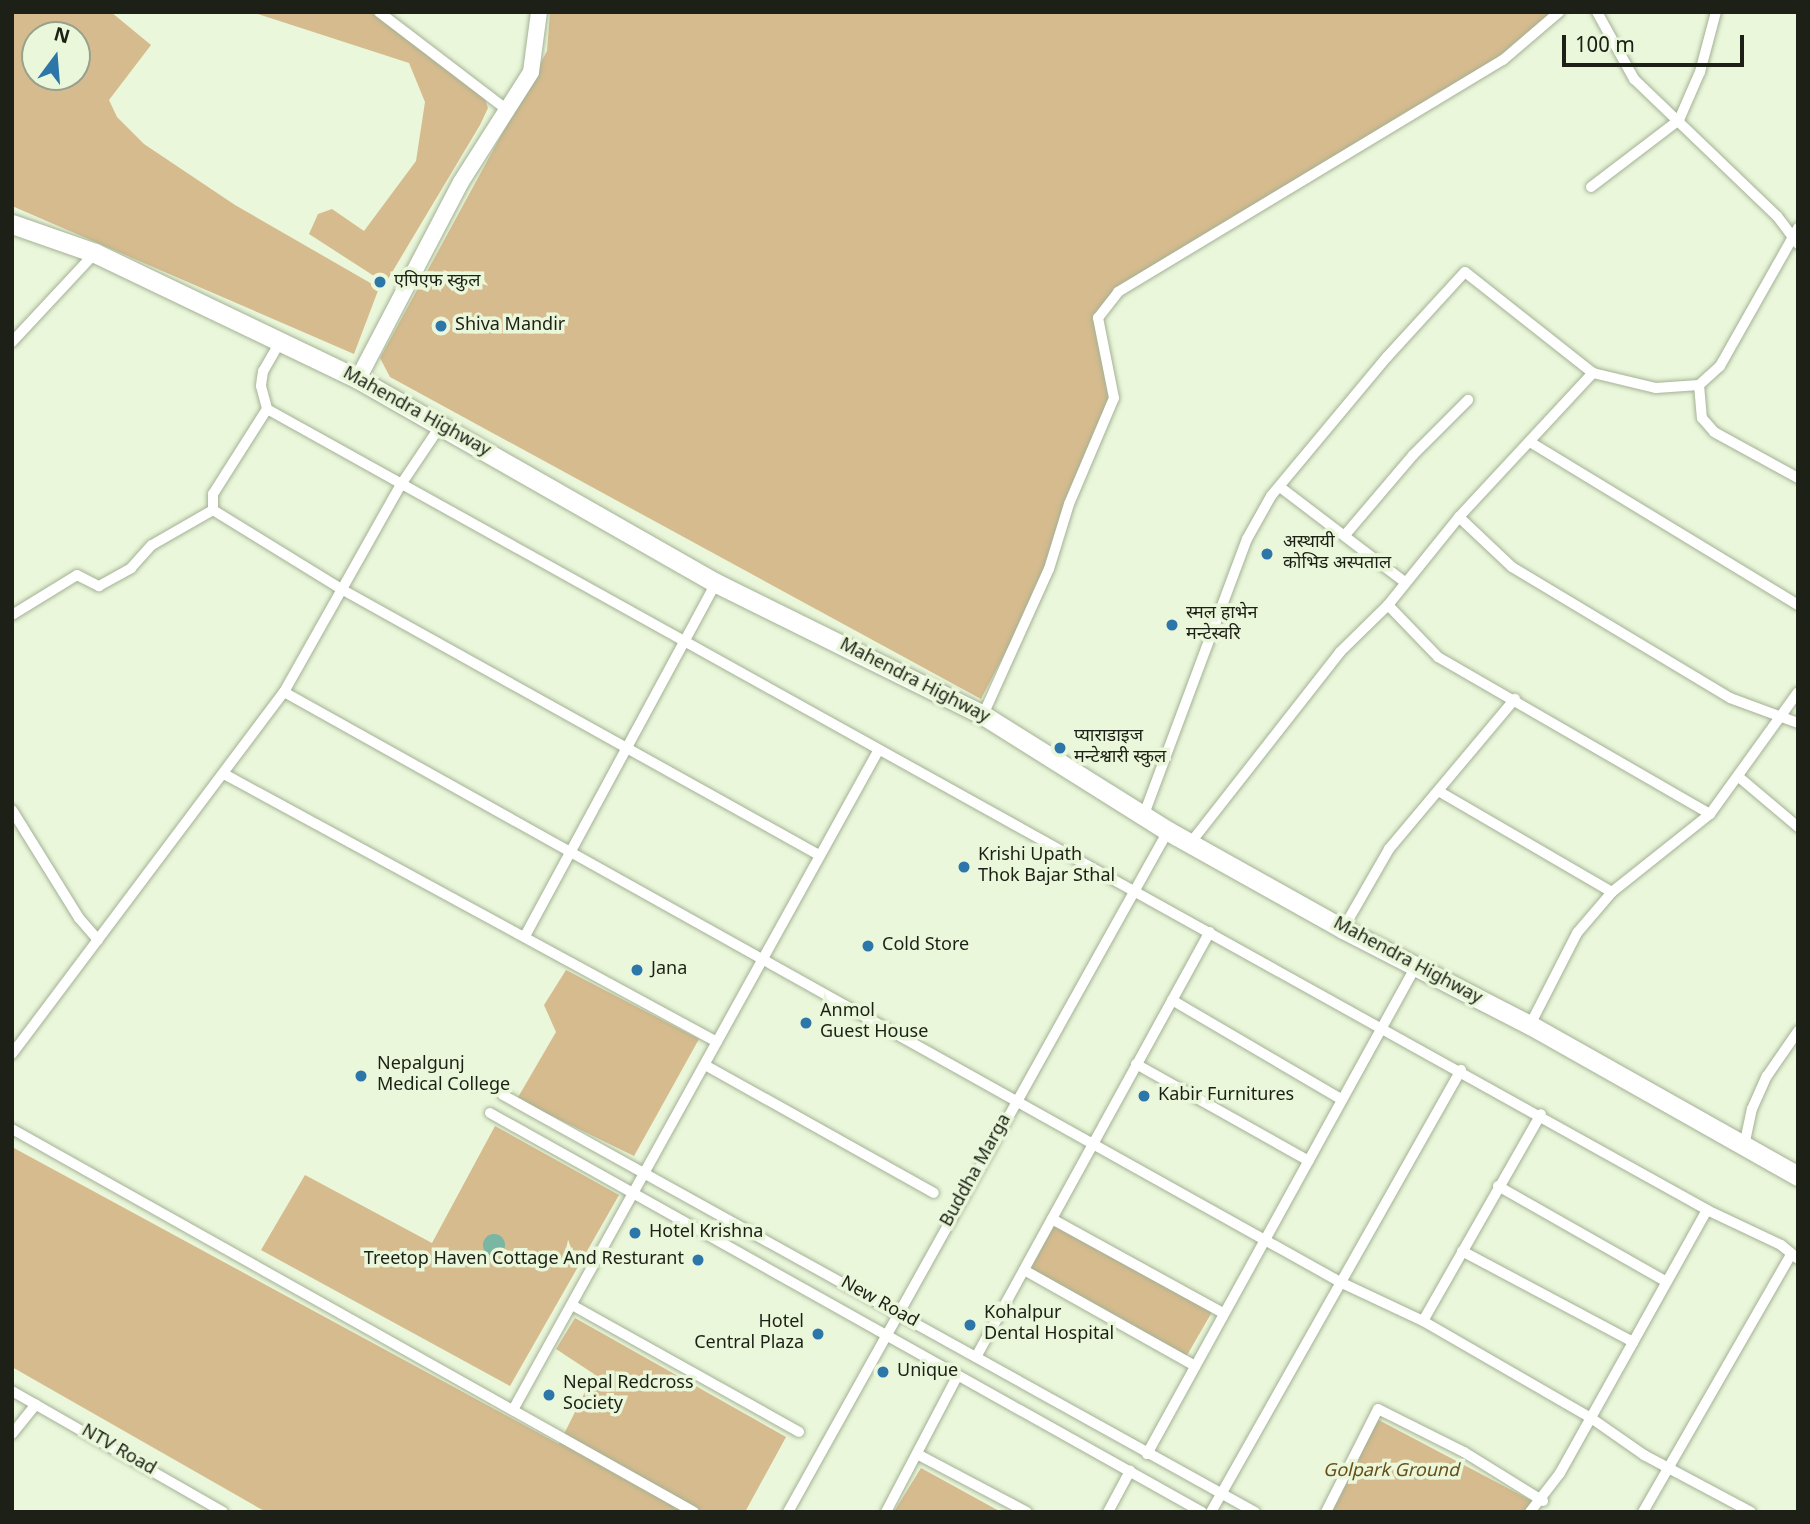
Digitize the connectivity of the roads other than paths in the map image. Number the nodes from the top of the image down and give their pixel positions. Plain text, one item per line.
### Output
1 (379, 12) edge
2 (1559, 12) edge
3 (1597, 12) edge
4 (1716, 12) edge
5 (537, 13) edge
6 (507, 110) junction
7 (1679, 120) junction
8 (1591, 187) dead end
9 (12, 224) edge
10 (1796, 237) edge
11 (95, 253) junction
12 (12, 342) edge
13 (280, 342) junction
14 (1593, 373) junction
15 (358, 380) junction
16 (1699, 385) junction
17 (1468, 400) dead end
18 (267, 409) junction
19 (441, 425) junction
20 (1531, 442) junction
21 (1798, 478) edge
22 (402, 483) junction
23 (1280, 486) junction
24 (213, 510) junction
25 (1459, 517) junction
26 (1345, 535) junction
27 (716, 583) junction
28 (1406, 583) junction
29 (343, 590) junction
30 (1388, 605) junction
31 (1798, 606) edge
32 (12, 615) edge
33 (686, 640) junction
34 (284, 692) junction
35 (1798, 692) edge
36 (1515, 699) junction
37 (983, 715) junction
38 (1784, 716) junction
39 (1798, 723) edge
40 (626, 746) junction
41 (878, 751) junction
42 (224, 774) junction
43 (1740, 778) junction
44 (1440, 792) junction
45 (12, 810) edge
46 (1710, 814) junction
47 (1143, 817) junction
48 (1798, 827) edge
49 (1168, 831) junction
50 (1192, 841) junction
51 (571, 851) junction
52 (819, 855) junction
53 (1135, 890) junction
54 (1612, 892) junction
55 (1343, 929) junction
56 (1210, 932) junction
57 (526, 936) junction
58 (98, 940) junction
59 (763, 956) junction
60 (1417, 964) junction
61 (1172, 999) junction
62 (1530, 1025) junction
63 (1383, 1026) junction
64 (1798, 1031) edge
65 (716, 1042) junction
66 (12, 1054) edge
67 (705, 1065) junction
68 (1136, 1065) junction
69 (1461, 1070) junction
70 (503, 1095) dead end
71 (1017, 1099) junction
72 (1341, 1099) junction
73 (490, 1113) dead end
74 (1541, 1114) junction
75 (12, 1129) edge
76 (1094, 1142) junction
77 (1744, 1146) junction
78 (1308, 1161) junction
79 (645, 1172) junction
80 (1798, 1176) edge
81 (1498, 1186) junction
82 (634, 1192) junction
83 (934, 1193) dead end
84 (1707, 1210) junction
85 (1052, 1219) junction
86 (1268, 1238) junction
87 (1462, 1251) junction
88 (1794, 1257) edge
89 (1024, 1270) junction
90 (1340, 1282) junction
91 (1667, 1282) junction
92 (572, 1305) junction
93 (1223, 1313) junction
94 (898, 1314) junction
95 (1423, 1321) junction
96 (886, 1334) junction
97 (1633, 1342) junction
98 (976, 1357) junction
99 (1193, 1365) junction
100 (957, 1377) junction
101 (12, 1391) edge
102 (36, 1404) junction
103 (514, 1408) junction
104 (1591, 1418) junction
105 (799, 1433) dead end
106 (12, 1434) edge
107 (917, 1454) junction
108 (1147, 1454) junction
109 (1669, 1467) junction
110 (1130, 1471) junction
111 (1220, 1494) junction
112 (1543, 1501) junction
113 (1747, 1511) edge
114 (223, 1512) edge
115 (694, 1512) edge
116 (788, 1512) edge
117 (886, 1512) edge
118 (1027, 1512) edge
119 (1108, 1512) edge
120 (1202, 1512) edge
121 (1211, 1512) edge
122 (1255, 1512) edge
123 (1326, 1512) edge
124 (1530, 1512) edge
125 (1643, 1512) edge

1 - 6 street
2 - 37 street
3 - 7 street
4 - 7 street
5 - 6 street
6 - 15 street
7 - 8 street
7 - 10 street
9 - 11 highway, Mahendra Highway
10 - 16 street
11 - 12 street
11 - 13 highway, Mahendra Highway
13 - 15 highway, Mahendra Highway
13 - 18 street
14 - 16 street
14 - 20 street
14 - 23 street
15 - 19 highway, Mahendra Highway
16 - 21 street
17 - 26 street
18 - 22 street
18 - 24 street
19 - 22 street
19 - 27 highway, Mahendra Highway
20 - 25 street
20 - 31 street
22 - 29 street
22 - 33 street
23 - 26 street
23 - 47 street
24 - 29 street
24 - 32 street
25 - 28 street
25 - 38 street
26 - 28 street
27 - 33 street
27 - 37 highway, Mahendra Highway
28 - 30 street
29 - 34 street
29 - 40 street
30 - 36 street
30 - 50 street
33 - 40 street
33 - 41 street
34 - 42 street
34 - 51 street
35 - 38 street
36 - 44 street
36 - 46 street
37 - 47 highway, Mahendra Highway
38 - 39 street
38 - 43 street
40 - 51 street
40 - 52 street
41 - 52 street
41 - 53 street
42 - 57 street
42 - 58 street
43 - 46 street
43 - 48 street
44 - 54 street
44 - 55 street
45 - 58 street
46 - 54 street
47 - 49 highway, Mahendra Highway
49 - 50 highway, Mahendra Highway
49 - 53 street, Buddha Marga
50 - 55 highway, Mahendra Highway
51 - 57 street
51 - 59 street
52 - 59 street
53 - 56 street
53 - 71 street, Buddha Marga
54 - 62 street
55 - 60 highway, Mahendra Highway
56 - 61 street
56 - 63 street
57 - 65 street
58 - 66 street
59 - 65 street
59 - 71 street
60 - 62 highway, Mahendra Highway
60 - 63 street
61 - 68 street
61 - 72 street
62 - 77 highway, Mahendra Highway
63 - 69 street
63 - 72 street
64 - 77 street
65 - 67 street
67 - 79 street
67 - 83 street
68 - 76 street
68 - 78 street
69 - 74 street
69 - 90 street
70 - 79 street, New Road
71 - 76 street
71 - 94 street, Buddha Marga
72 - 78 street
73 - 82 street, New Road
74 - 81 street
74 - 84 street
75 - 103 street
76 - 85 street
76 - 86 street
77 - 80 highway, Mahendra Highway
78 - 86 street
79 - 82 street
79 - 94 street, New Road
81 - 87 street
81 - 91 street
82 - 92 street
82 - 96 street, New Road
84 - 88 street
84 - 91 street
85 - 89 street
85 - 93 street
86 - 90 street
86 - 93 street
87 - 95 street
87 - 97 street
88 - 109 street
89 - 98 street
89 - 99 street
90 - 95 street
90 - 111 street
91 - 97 street
92 - 103 street
92 - 105 street
93 - 99 street
94 - 96 street, Buddha Marga
94 - 98 street, New Road
95 - 104 street
96 - 100 street, New Road
96 - 116 street, Buddha Marga
97 - 104 street
98 - 108 street, New Road
99 - 108 street
100 - 107 street
100 - 110 street, New Road
101 - 102 street, NTV Road
102 - 106 street
102 - 114 street, NTV Road
103 - 115 street
104 - 109 street
104 - 112 street
107 - 117 street
107 - 118 street
108 - 111 street, New Road
109 - 113 street
109 - 125 street
110 - 119 street
110 - 120 street, New Road
111 - 121 street
111 - 122 street, New Road
112 - 123 street
112 - 124 street

